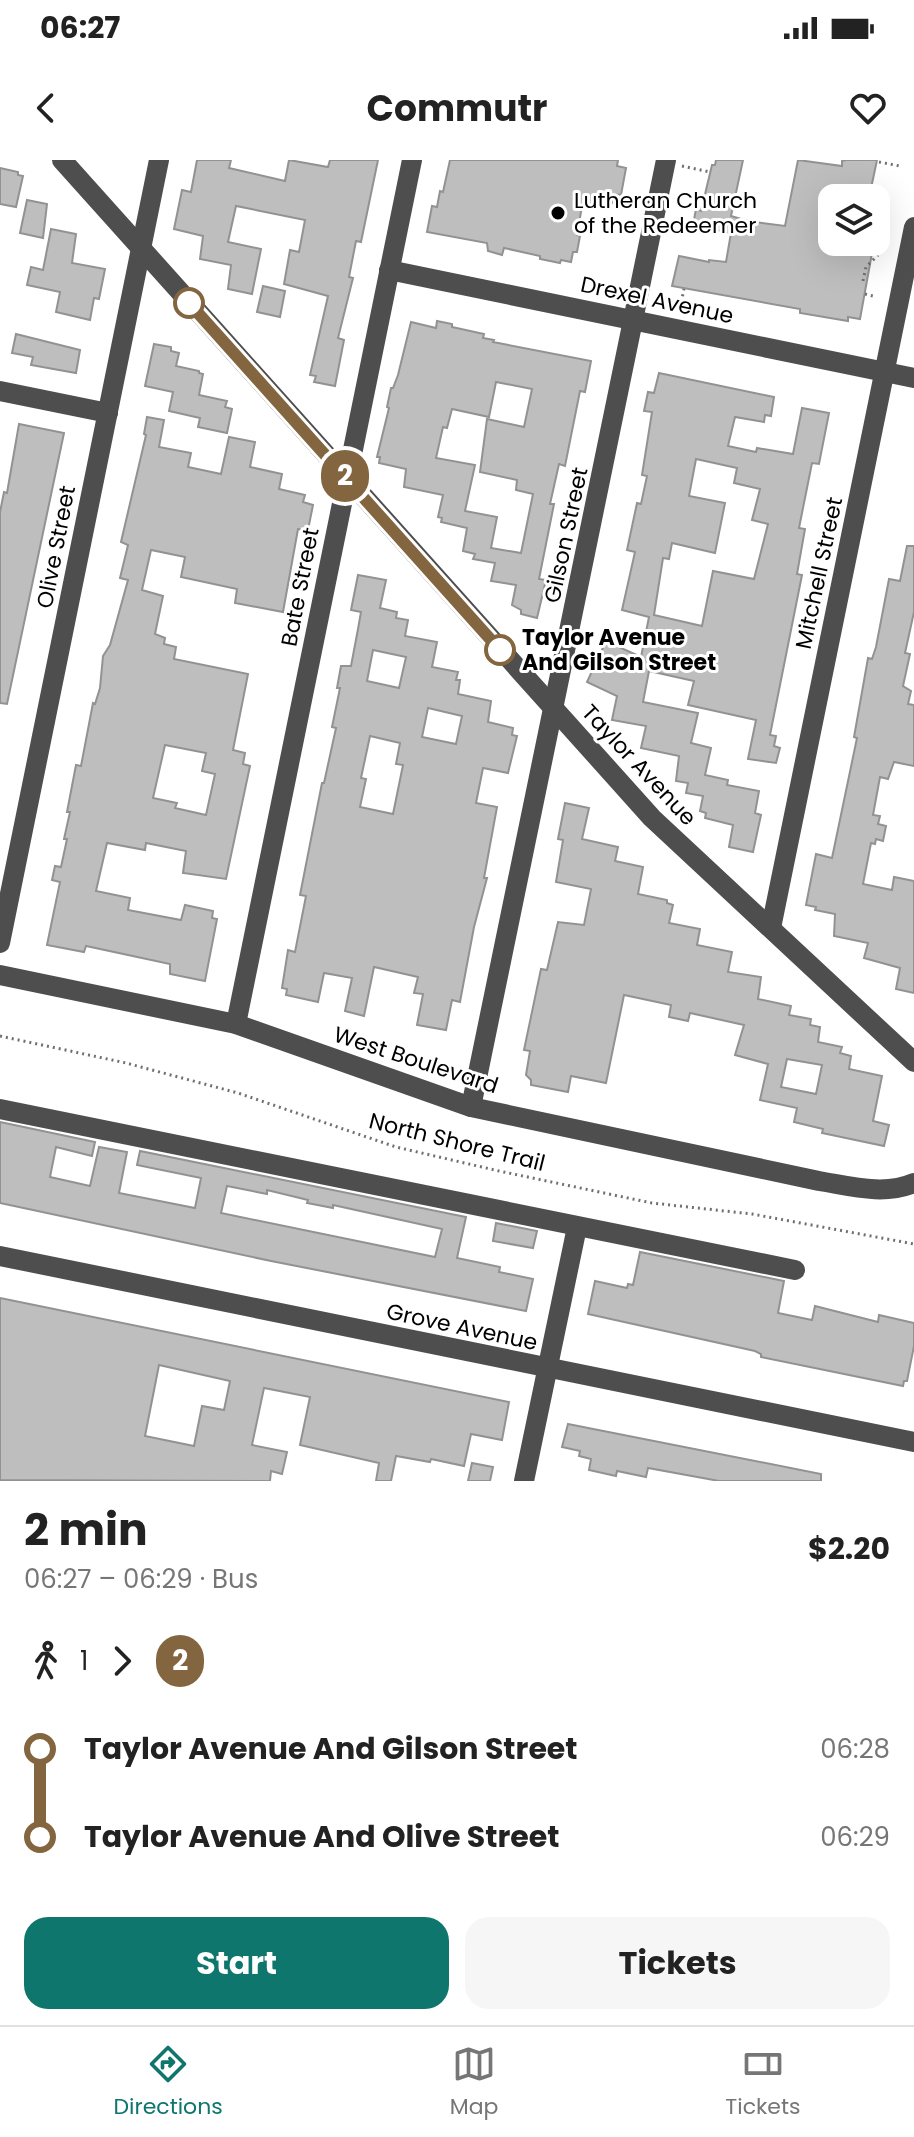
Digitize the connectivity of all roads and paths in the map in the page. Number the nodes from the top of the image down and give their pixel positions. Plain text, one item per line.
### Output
1 (62, 160) edge
2 (159, 160) edge
3 (412, 160) edge
4 (666, 161) edge
5 (879, 162) edge
6 (900, 166) dead end
7 (710, 172) dead end
8 (914, 227) edge
9 (141, 249) junction
10 (877, 256) edge
11 (389, 270) junction
12 (863, 281) dead end
13 (865, 294) dead end
14 (873, 296) dead end
15 (634, 320) junction
16 (884, 372) junction
17 (914, 378) edge
18 (0, 391) edge
19 (108, 413) junction
20 (347, 479) junction
21 (554, 710) junction
22 (771, 928) junction
23 (0, 943) edge
24 (0, 975) edge
25 (236, 1024) junction
26 (0, 1036) edge
27 (914, 1062) edge
28 (471, 1107) junction
29 (0, 1109) edge
30 (914, 1183) edge
31 (577, 1227) junction
32 (914, 1244) edge
33 (0, 1256) edge
34 (795, 1270) dead end
35 (547, 1369) junction
36 (914, 1442) edge
37 (524, 1481) edge

1 - 9 street, Taylor Avenue
2 - 9 street, Olive Street
3 - 11 street, Bate Street
4 - 7 path
4 - 15 street, Gilson Street
5 - 6 path
8 - 16 street, Mitchell Street
9 - 19 street, Olive Street
9 - 20 street, Taylor Avenue
10 - 12 path
11 - 15 street, Drexel Avenue
11 - 20 street, Bate Street
13 - 14 path
15 - 16 street, Drexel Avenue
15 - 21 street, Gilson Street
16 - 17 street, Drexel Avenue
16 - 22 street, Mitchell Street
18 - 19 street
19 - 23 street, Olive Street
20 - 21 street, Taylor Avenue
20 - 25 street, Bate Street
21 - 22 street, Taylor Avenue
21 - 28 street, Gilson Street
22 - 27 street, Taylor Avenue
24 - 25 street, West Boulevard
25 - 28 street, West Boulevard
26 - 32 path, North Shore Trail
28 - 30 street, West Boulevard
29 - 31 street
31 - 34 street
31 - 35 street
33 - 35 street, Grove Avenue
35 - 36 street, Grove Avenue
35 - 37 street

